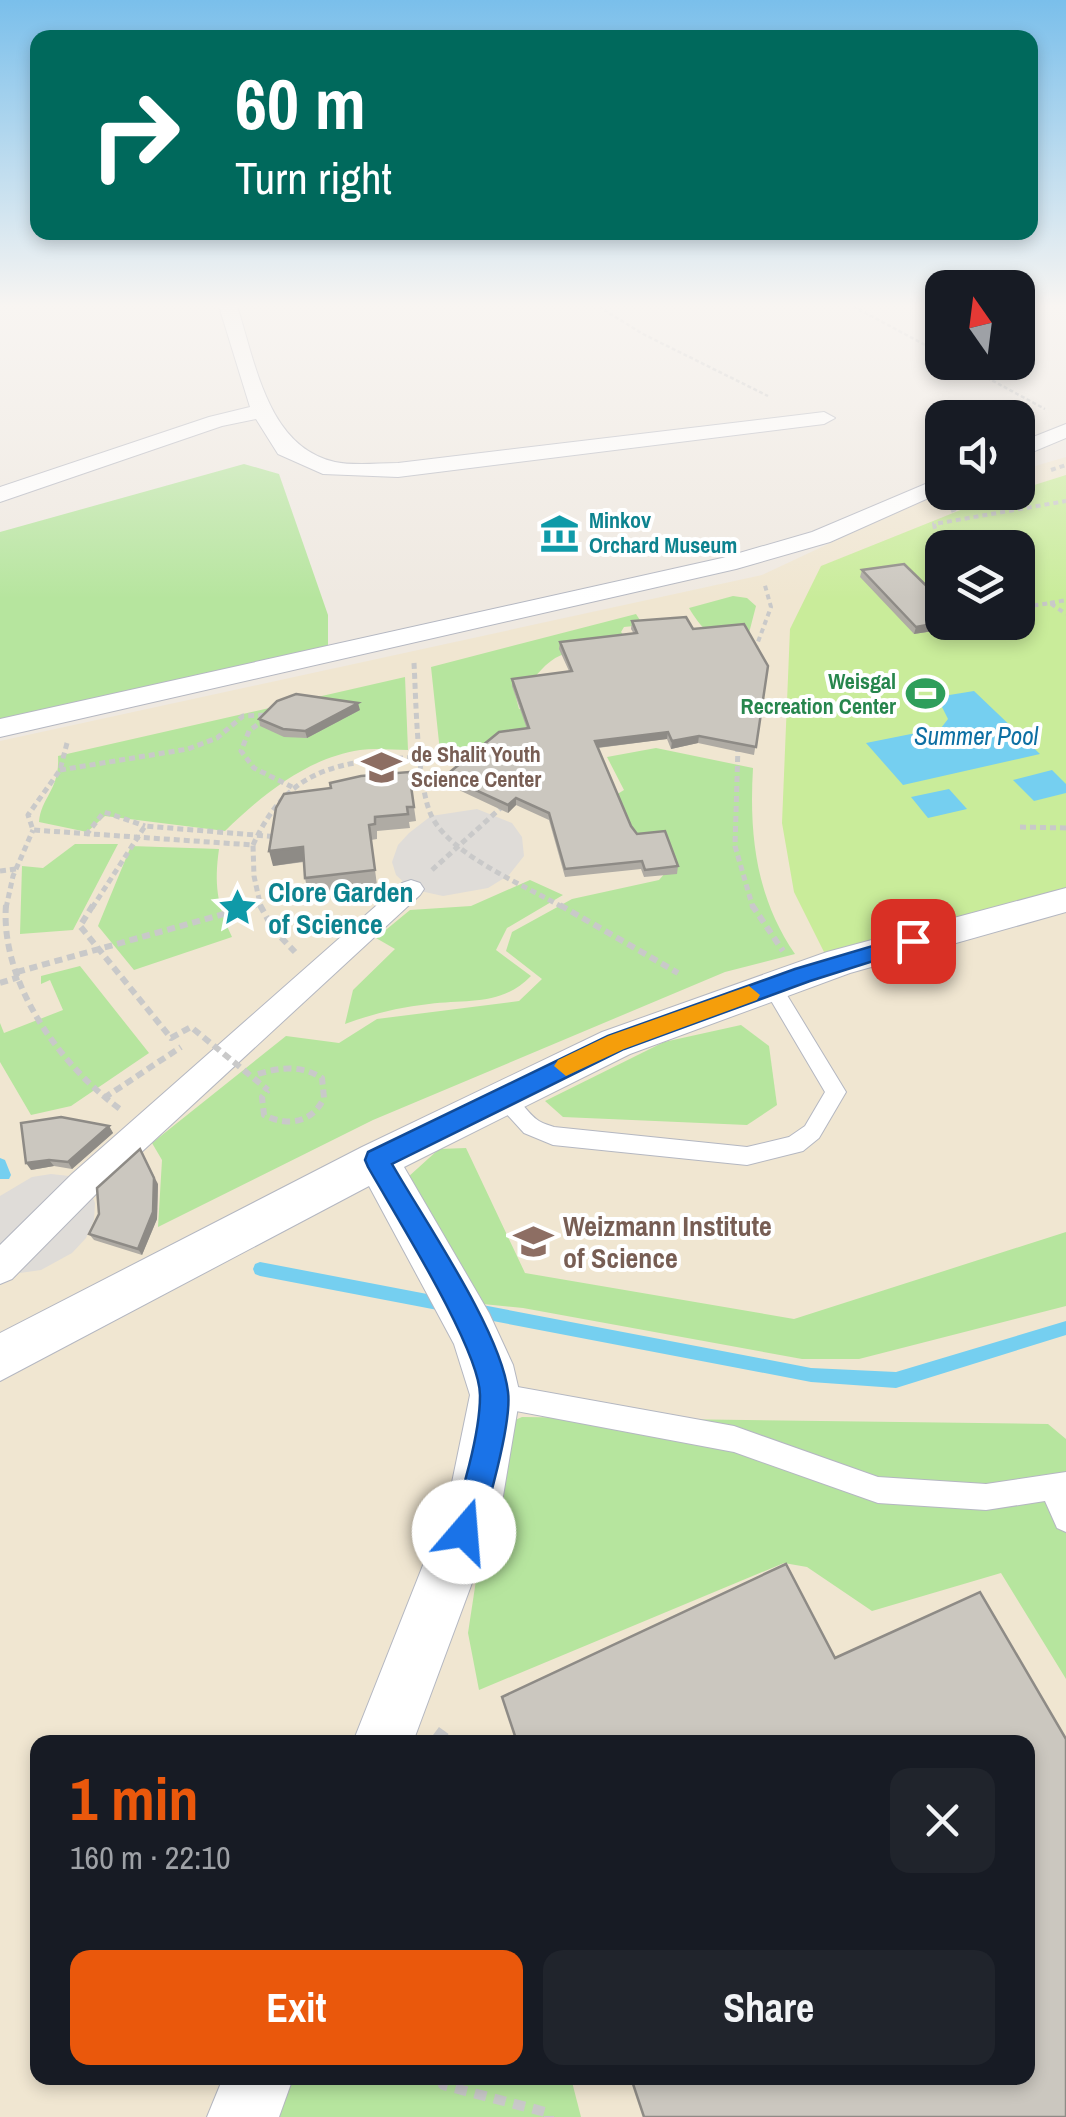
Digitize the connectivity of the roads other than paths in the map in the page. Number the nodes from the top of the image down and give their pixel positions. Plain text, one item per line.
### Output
1 (259, 402) edge
2 (262, 411) junction
3 (824, 418) road end
4 (1066, 430) edge
5 (1035, 444) edge
6 (925, 491) edge
7 (0, 495) edge
8 (0, 728) edge
9 (411, 889) road end
10 (1066, 900) edge
11 (787, 981) junction
12 (501, 1097) junction
13 (377, 1160) junction
14 (0, 1268) edge
15 (0, 1358) edge
16 (495, 1395) junction
17 (1059, 1486) edge
18 (1066, 1520) edge
19 (386, 1735) edge
20 (255, 2085) edge
21 (243, 2117) edge

1 - 2 street
2 - 3 street
2 - 7 street
4 - 5 street
6 - 8 street
9 - 14 street
10 - 11 street
11 - 12 street
11 - 12 lane
12 - 13 street
13 - 15 street
13 - 16 street
16 - 17 lane
16 - 19 street
17 - 18 lane
20 - 21 street

